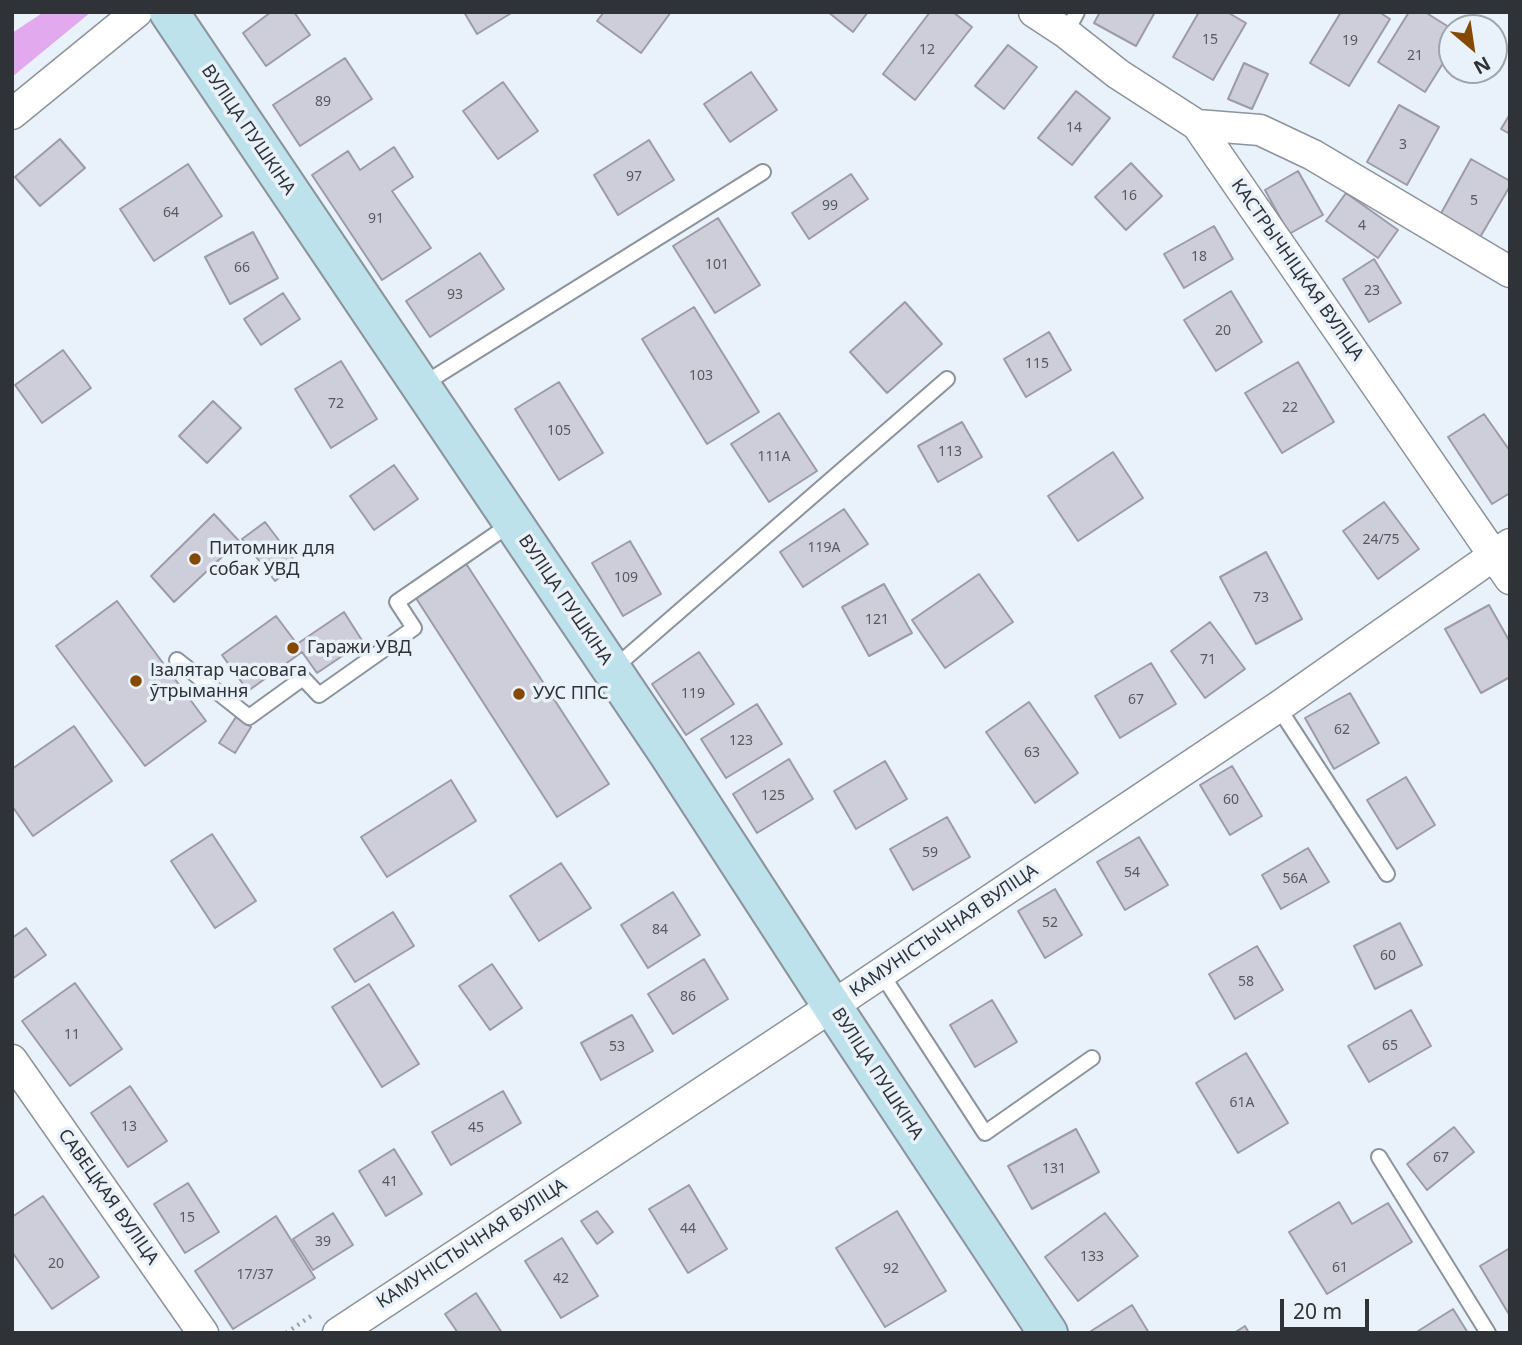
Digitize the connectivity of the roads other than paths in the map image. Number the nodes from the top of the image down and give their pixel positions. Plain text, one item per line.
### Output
1 (137, 12) edge
2 (169, 12) edge
3 (1034, 12) edge
4 (1072, 23) edge
5 (12, 114) edge
6 (1197, 125) junction
7 (763, 172) dead end
8 (1510, 272) edge
9 (947, 379) dead end
10 (421, 386) junction
11 (513, 522) junction
12 (1505, 560) edge
13 (177, 660) dead end
14 (611, 670) junction
15 (1278, 707) junction
16 (1387, 874) dead end
17 (881, 973) junction
18 (832, 1006) junction
19 (1092, 1059) dead end
20 (12, 1060) edge
21 (1379, 1157) dead end
22 (203, 1333) edge
23 (338, 1333) edge
24 (1048, 1333) edge
25 (1488, 1333) edge

1 - 5 street
2 - 10 main road, ВУЛІЦА ПУШКІНА
3 - 4 street, КАСТРЫЧНІЦКАЯ ВУЛІЦА
4 - 6 street, КАСТРЫЧНІЦКАЯ ВУЛІЦА
6 - 8 street
6 - 12 street, КАСТРЫЧНІЦКАЯ ВУЛІЦА
7 - 10 lane
9 - 14 lane
10 - 11 main road, ВУЛІЦА ПУШКІНА
11 - 13 lane
11 - 14 main road, ВУЛІЦА ПУШКІНА
12 - 15 street, КАМУНІСТЫЧНАЯ ВУЛІЦА
14 - 18 main road, ВУЛІЦА ПУШКІНА
15 - 16 lane
15 - 17 street, КАМУНІСТЫЧНАЯ ВУЛІЦА
17 - 18 street, КАМУНІСТЫЧНАЯ ВУЛІЦА
17 - 19 lane
18 - 23 street, КАМУНІСТЫЧНАЯ ВУЛІЦА
18 - 24 main road, ВУЛІЦА ПУШКІНА
20 - 22 street, САВЕЦКАЯ ВУЛІЦА
21 - 25 lane

